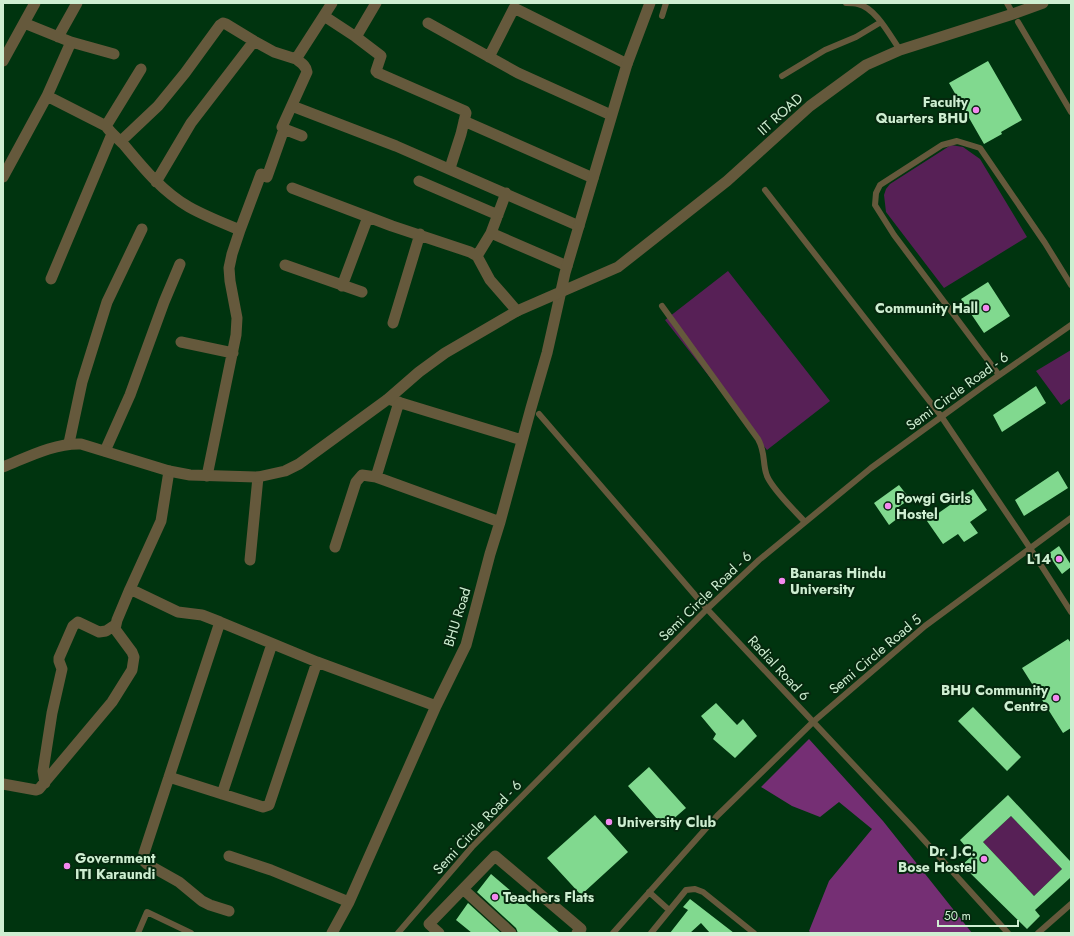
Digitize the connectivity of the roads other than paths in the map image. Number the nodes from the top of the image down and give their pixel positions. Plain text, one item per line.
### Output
1 (35, 3) edge
2 (77, 3) edge
3 (332, 3) edge
4 (376, 3) edge
5 (650, 3) edge
6 (666, 3) edge
7 (846, 3) edge
8 (1007, 3) edge
9 (1043, 3) edge
10 (868, 6) edge
11 (324, 16) junction
12 (662, 16) dead end
13 (1015, 18) junction
14 (881, 22) junction
15 (24, 23) junction
16 (428, 23) dead end
17 (58, 37) junction
18 (356, 37) junction
19 (254, 41) junction
20 (71, 42) junction
21 (900, 50) junction
22 (114, 54) dead end
23 (489, 57) junction
24 (296, 59) junction
25 (3, 61) edge
26 (627, 64) junction
27 (141, 68) dead end
28 (782, 76) dead end
29 (48, 96) junction
30 (292, 106) junction
31 (1071, 112) edge
32 (611, 115) junction
33 (464, 121) junction
34 (284, 129) junction
35 (113, 134) junction
36 (302, 136) dead end
37 (450, 168) junction
38 (3, 177) edge
39 (593, 178) junction
40 (419, 180) dead end
41 (156, 182) junction
42 (292, 188) dead end
43 (765, 190) dead end
44 (506, 193) junction
45 (498, 215) junction
46 (368, 217) junction
47 (579, 226) junction
48 (142, 229) dead end
49 (240, 230) junction
50 (491, 233) junction
51 (420, 234) junction
52 (477, 256) junction
53 (180, 264) dead end
54 (285, 265) dead end
55 (567, 266) junction
56 (51, 279) dead end
57 (1071, 285) edge
58 (342, 286) junction
59 (362, 292) dead end
60 (561, 292) junction
61 (662, 306) dead end
62 (517, 311) junction
63 (393, 323) dead end
64 (1071, 325) edge
65 (181, 342) dead end
66 (233, 354) junction
67 (999, 375) junction
68 (388, 399) junction
69 (399, 402) junction
70 (539, 414) dead end
71 (942, 416) junction
72 (522, 440) junction
73 (69, 444) junction
74 (105, 451) junction
75 (3, 467) edge
76 (169, 471) junction
77 (207, 476) junction
78 (258, 477) junction
79 (376, 477) junction
80 (1071, 518) edge
81 (500, 522) junction
82 (805, 522) junction
83 (335, 547) dead end
84 (1030, 548) junction
85 (250, 560) dead end
86 (130, 589) junction
87 (707, 609) junction
88 (1071, 612) edge
89 (220, 622) junction
90 (115, 625) junction
91 (272, 644) junction
92 (317, 662) junction
93 (436, 706) junction
94 (813, 722) junction
95 (169, 777) junction
96 (45, 783) junction
97 (3, 784) edge
98 (222, 794) junction
99 (229, 856) dead end
100 (463, 889) junction
101 (649, 892) junction
102 (349, 902) junction
103 (1071, 904) edge
104 (669, 910) junction
105 (229, 911) dead end
106 (138, 933) edge
107 (191, 933) edge
108 (332, 933) edge
109 (398, 933) edge
110 (439, 933) edge
111 (511, 933) edge
112 (578, 933) edge
113 (613, 933) edge
114 (651, 933) edge
115 (754, 933) edge
116 (1008, 933) edge
117 (1038, 933) edge

1 - 15 street
2 - 17 street
3 - 11 street
4 - 18 street
5 - 26 street, BHU Road
6 - 12 lane
7 - 10 lane
8 - 13 lane
9 - 13 street, IIT ROAD
10 - 14 lane
11 - 18 street
11 - 24 street
13 - 21 street, IIT ROAD
13 - 31 lane
14 - 21 lane
14 - 28 lane
15 - 17 street
15 - 25 street
16 - 23 street
17 - 20 street
18 - 33 street
19 - 24 street
19 - 35 street
19 - 41 street
20 - 22 street
20 - 29 street
21 - 60 street, IIT ROAD
23 - 26 street
23 - 32 street
24 - 30 street
26 - 32 street, BHU Road
27 - 35 street
29 - 35 street
29 - 38 street
30 - 34 street
30 - 37 street
32 - 39 street, BHU Road
33 - 37 street
33 - 39 street
34 - 36 street
34 - 49 street
35 - 41 street
35 - 56 street
37 - 44 street
39 - 47 street, BHU Road
40 - 45 street
41 - 49 street
42 - 46 street
43 - 71 lane
44 - 45 street
44 - 47 street
45 - 50 street
46 - 51 street
46 - 58 street
47 - 55 street, BHU Road
48 - 73 street
49 - 66 street
50 - 52 street
50 - 55 street
51 - 52 street
51 - 63 street
52 - 62 street
53 - 74 street
54 - 58 street
55 - 60 street, BHU Road
57 - 67 lane
58 - 59 street
60 - 62 street, IIT ROAD
60 - 72 street, BHU Road
61 - 82 lane
62 - 68 street, IIT ROAD
64 - 67 lane, Semi Circle Road - 6
65 - 66 street
66 - 77 street
67 - 71 lane, Semi Circle Road - 6
68 - 69 street
68 - 78 street, IIT ROAD
69 - 72 street
69 - 79 street
70 - 87 lane, Radial Road 6
71 - 82 lane, Semi Circle Road - 6
71 - 84 lane
72 - 81 street, BHU Road
73 - 74 street, IIT ROAD
73 - 75 street
74 - 76 street, IIT ROAD
76 - 77 street, IIT ROAD
76 - 86 street
77 - 78 street, IIT ROAD
78 - 85 street
79 - 81 street
79 - 83 street
80 - 84 lane, Semi Circle Road 5
81 - 93 street, BHU Road
82 - 87 lane, Semi Circle Road - 6
84 - 88 lane
84 - 94 lane, Semi Circle Road 5
86 - 89 street
86 - 90 street
87 - 94 lane, Radial Road 6
87 - 109 lane, Semi Circle Road - 6
89 - 91 street
89 - 95 street
90 - 96 street
90 - 96 street
91 - 92 street
91 - 98 street
92 - 93 street
92 - 98 street
93 - 102 street, BHU Road
94 - 101 lane, Semi Circle Road 5
94 - 116 lane, Radial Road 6
95 - 98 street
95 - 105 street
96 - 97 street
99 - 102 street
100 - 110 street
100 - 111 street
100 - 112 street
101 - 104 lane
101 - 113 lane, Semi Circle Road 5
102 - 108 street, BHU Road
103 - 117 lane
104 - 114 lane
104 - 115 lane
106 - 107 lane

